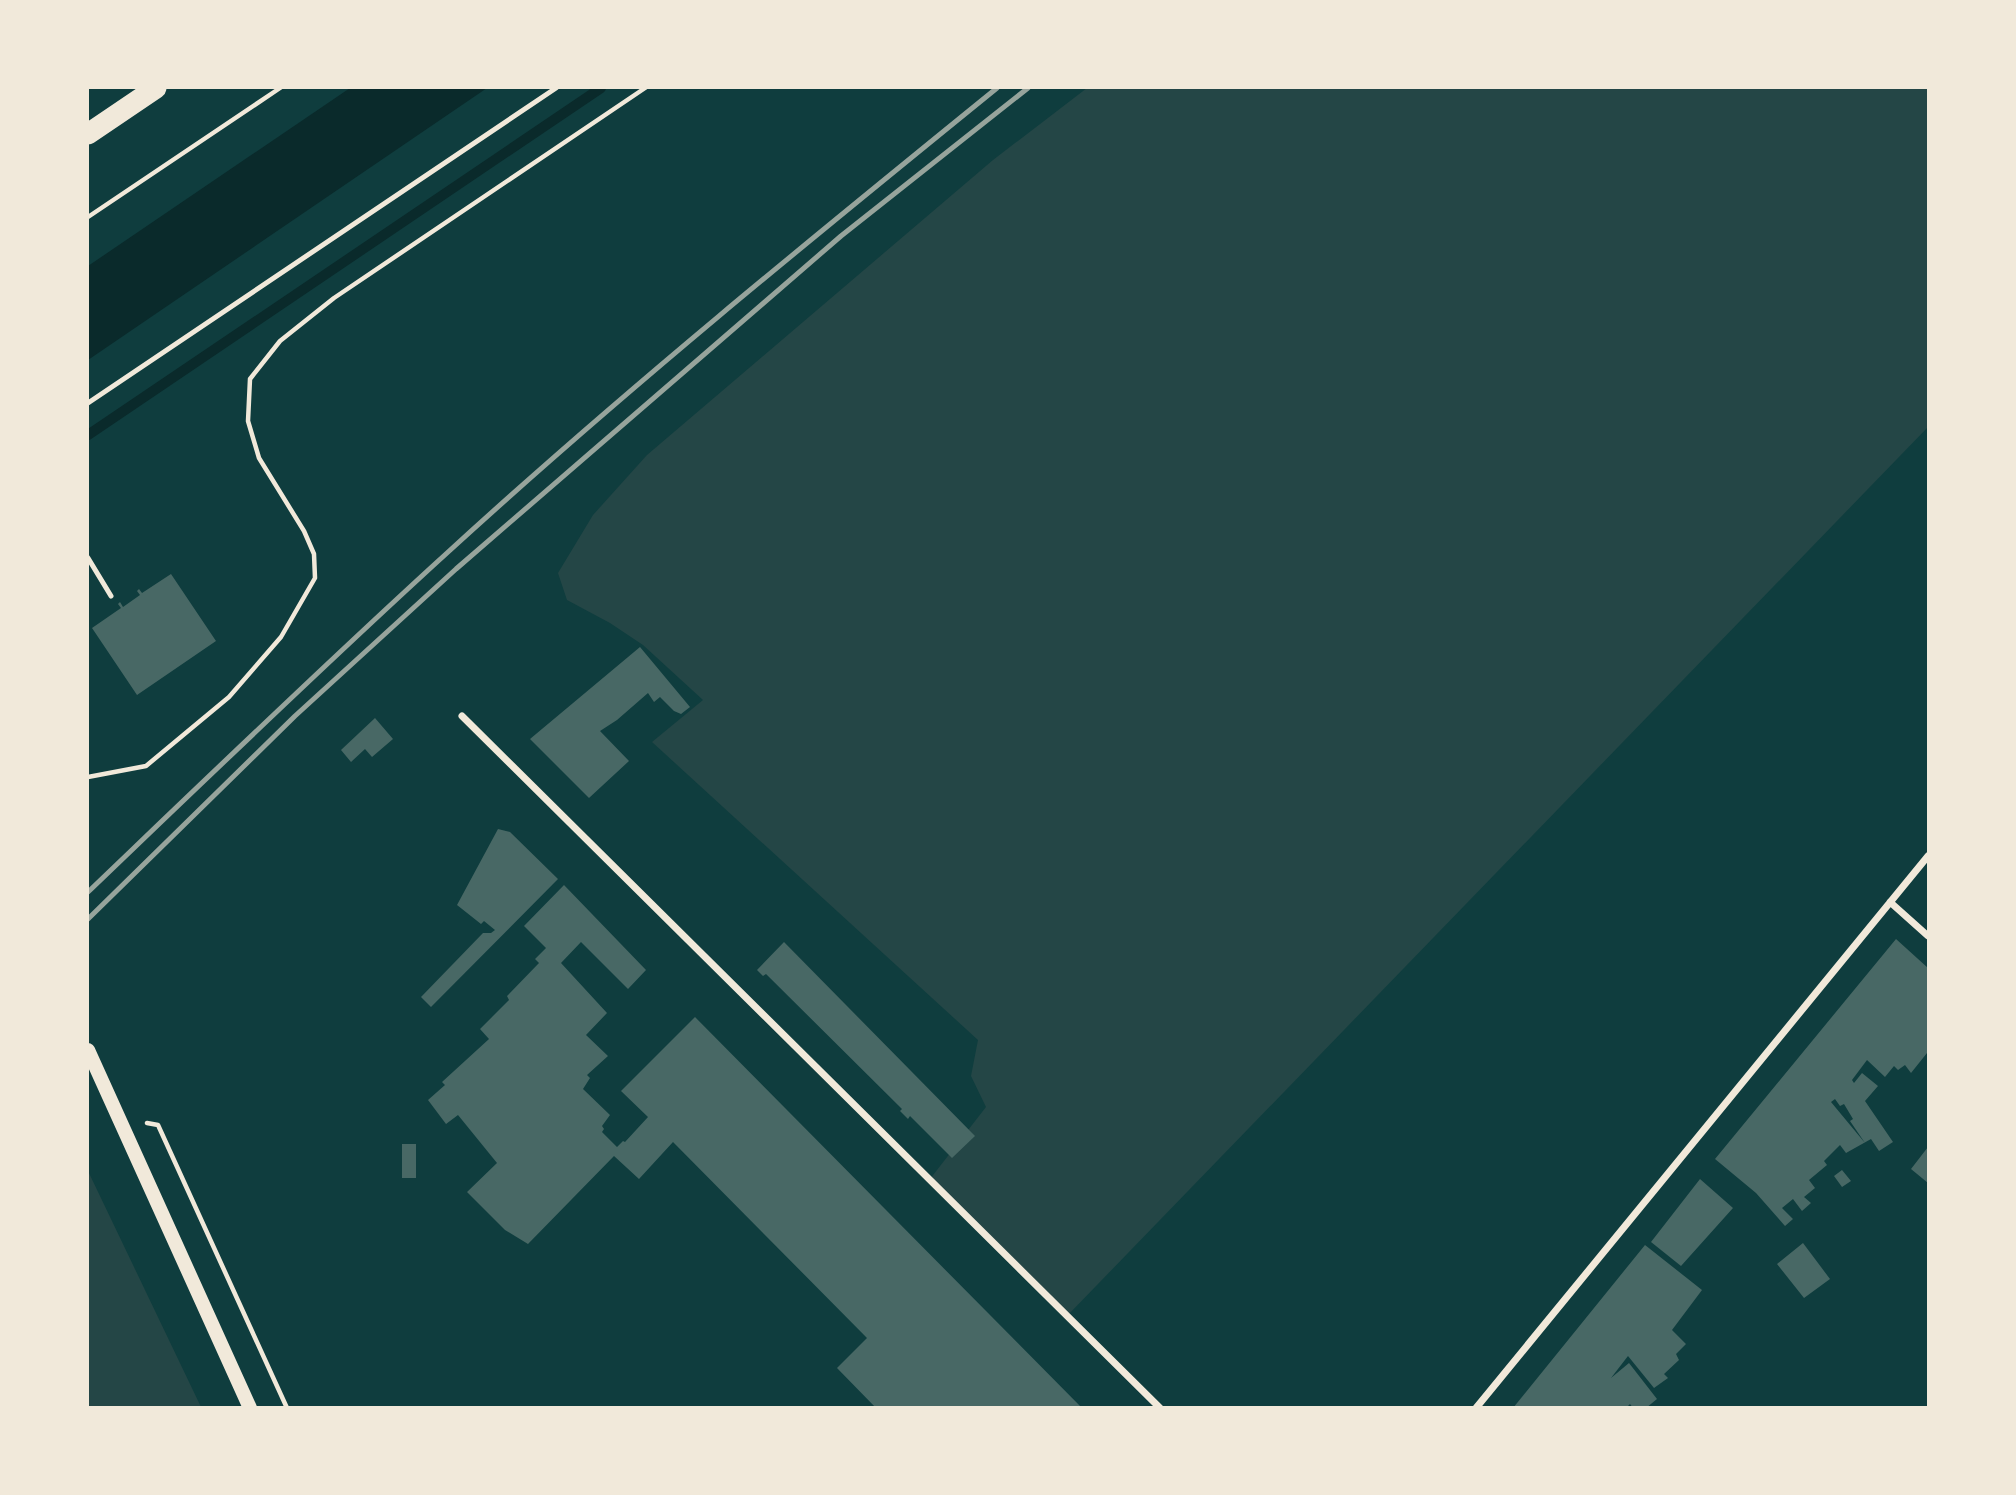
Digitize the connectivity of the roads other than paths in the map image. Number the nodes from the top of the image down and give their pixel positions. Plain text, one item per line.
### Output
1 (156, 88) edge
2 (556, 88) edge
3 (88, 134) edge
4 (88, 404) edge
5 (88, 558) edge
6 (111, 596) dead end
7 (462, 716) dead end
8 (1928, 856) edge
9 (1890, 902) junction
10 (1928, 936) edge
11 (88, 1049) edge
12 (250, 1408) edge
13 (1160, 1408) edge
14 (1476, 1408) edge

1 - 3 highway
2 - 4 lane
5 - 6 lane
7 - 13 street
8 - 9 street
9 - 10 street
9 - 14 street
11 - 12 main road

